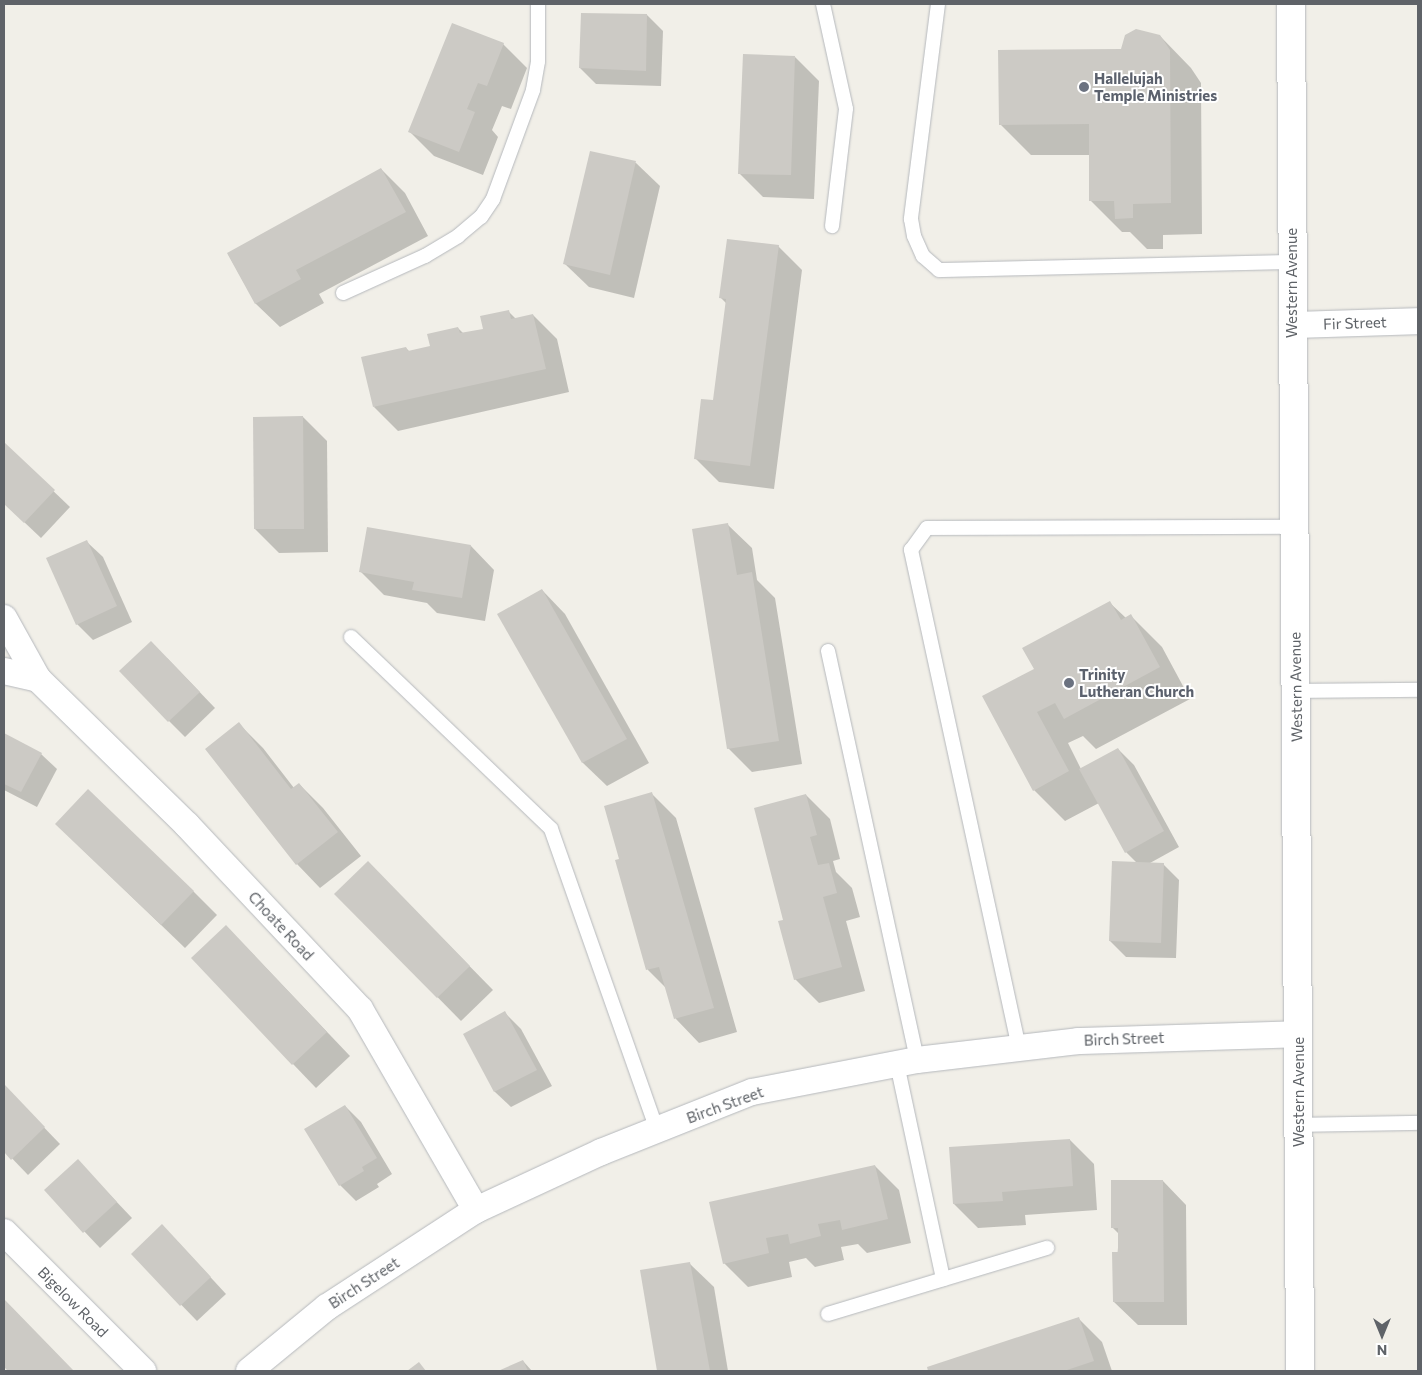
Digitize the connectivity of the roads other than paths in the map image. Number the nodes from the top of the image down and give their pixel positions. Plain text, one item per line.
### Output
1 (538, 4) edge
2 (824, 4) edge
3 (938, 4) edge
4 (1291, 4) edge
5 (832, 226) dead end
6 (1292, 262) junction
7 (343, 293) dead end
8 (1418, 321) edge
9 (1292, 325) junction
10 (1294, 527) junction
11 (4, 618) edge
12 (351, 637) dead end
13 (828, 651) dead end
14 (4, 671) edge
15 (38, 679) junction
16 (1296, 690) junction
17 (1418, 690) edge
18 (1299, 1034) junction
19 (1019, 1048) junction
20 (907, 1062) junction
21 (1418, 1124) edge
22 (1299, 1125) junction
23 (657, 1130) junction
24 (476, 1210) junction
25 (4, 1232) edge
26 (1047, 1248) dead end
27 (942, 1280) junction
28 (828, 1314) dead end
29 (143, 1371) edge
30 (249, 1371) edge
31 (1300, 1371) edge

1 - 7 lane
2 - 5 lane
3 - 6 lane
4 - 6 main road, Western Avenue
6 - 9 main road, Western Avenue
8 - 9 street, Fir Street
9 - 10 main road, Western Avenue
10 - 16 main road, Western Avenue
10 - 19 lane
11 - 15 street, Choate Road
12 - 23 lane
13 - 20 lane
14 - 15 street
15 - 24 street, Choate Road
16 - 17 lane
16 - 18 main road, Western Avenue
18 - 19 street, Birch Street
18 - 22 main road, Western Avenue
19 - 20 street, Birch Street
20 - 23 street, Birch Street
20 - 27 lane
21 - 22 lane
22 - 31 main road, Western Avenue
23 - 24 street, Birch Street
24 - 30 street, Birch Street
25 - 29 street, Bigelow Road
26 - 27 lane
27 - 28 lane

